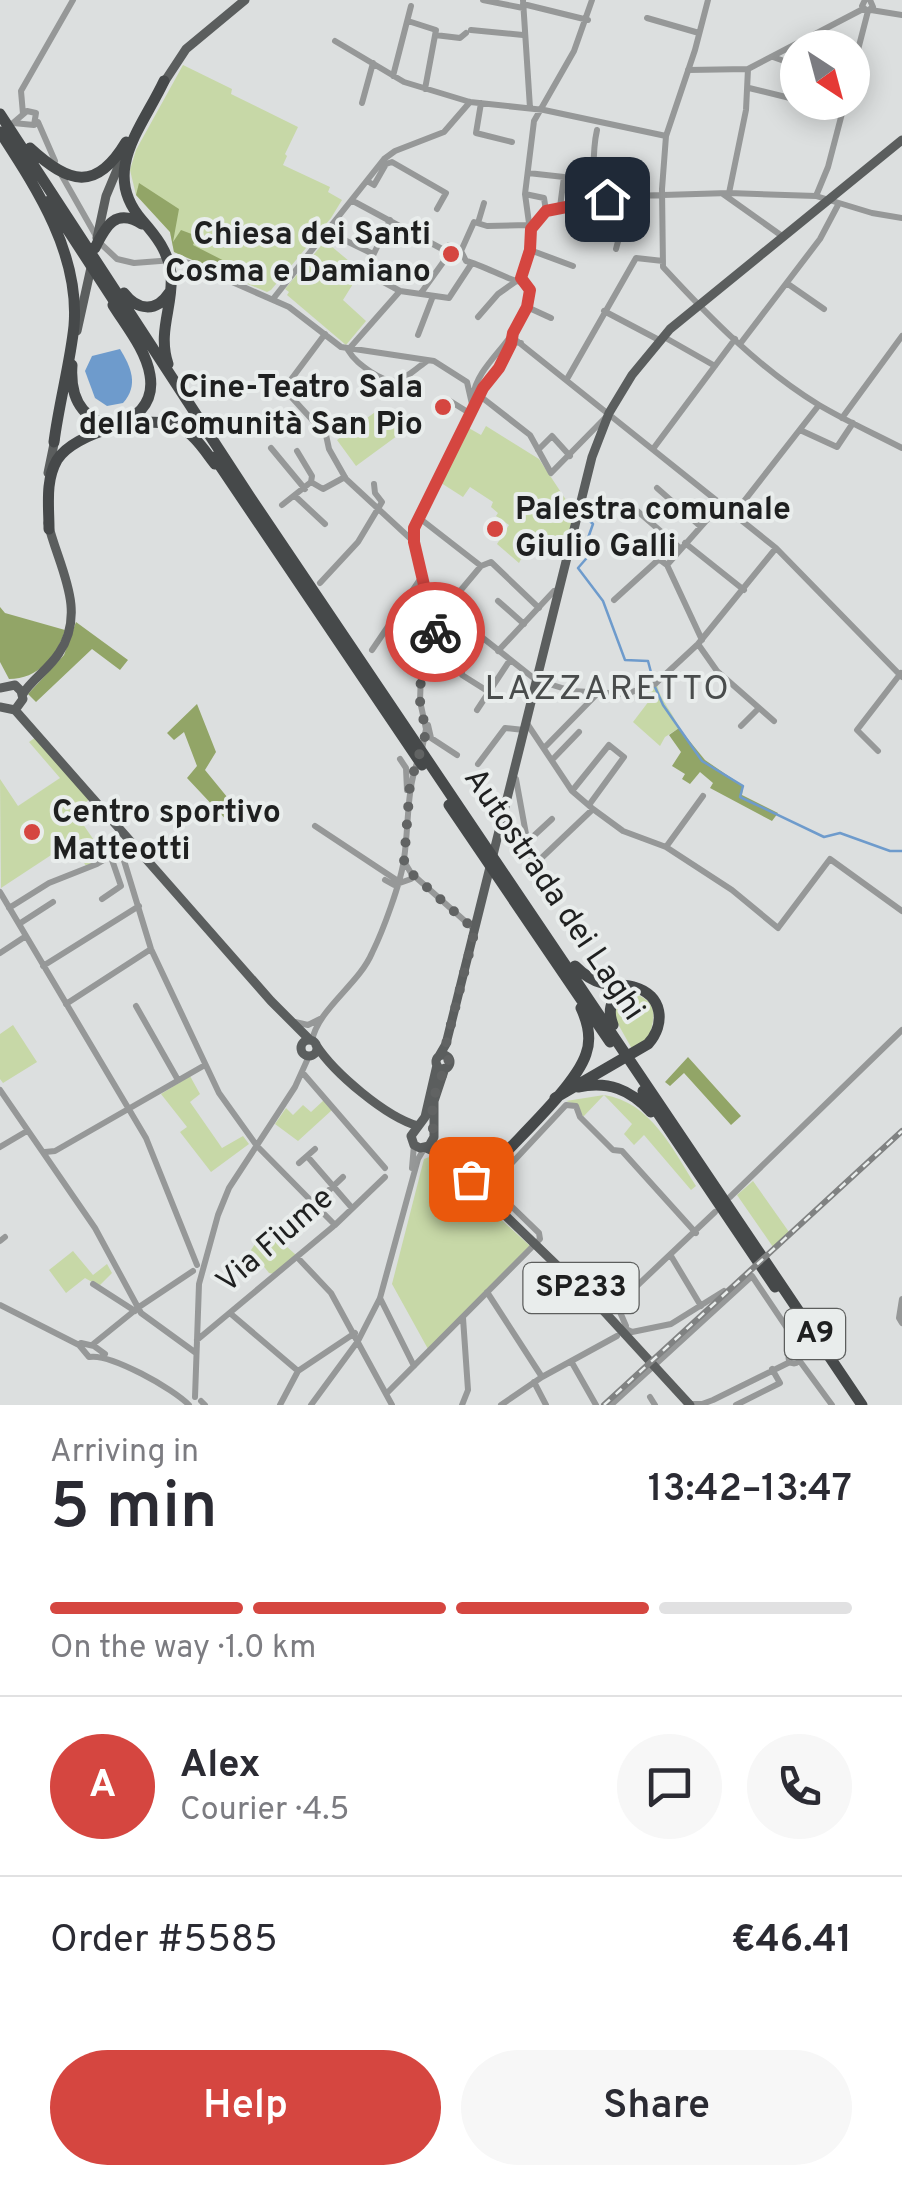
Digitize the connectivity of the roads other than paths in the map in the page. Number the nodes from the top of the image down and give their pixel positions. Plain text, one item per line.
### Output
1 (73, 0) edge
2 (245, 0) edge
3 (483, 0) edge
4 (592, 0) edge
5 (708, 0) edge
6 (523, 4) edge
7 (869, 5) edge
8 (411, 6) dead end
9 (902, 15) edge
10 (647, 18) dead end
11 (408, 20) junction
12 (588, 20) junction
13 (863, 30) edge
14 (700, 33) junction
15 (435, 34) junction
16 (523, 35) junction
17 (335, 40) dead end
18 (773, 56) junction
19 (780, 59) edge
20 (373, 63) junction
21 (748, 69) junction
22 (688, 70) junction
23 (393, 76) junction
24 (164, 81) junction
25 (749, 88) junction
26 (426, 89) junction
27 (780, 96) edge
28 (362, 102) dead end
29 (470, 102) junction
30 (480, 103) junction
31 (534, 109) junction
32 (0, 111) edge
33 (840, 120) edge
34 (35, 123) junction
35 (15, 128) edge
36 (597, 130) dead end
37 (666, 136) junction
38 (902, 140) edge
39 (512, 142) dead end
40 (53, 163) junction
41 (528, 173) junction
42 (64, 175) junction
43 (367, 181) junction
44 (525, 194) junction
45 (726, 194) junction
46 (663, 195) junction
47 (630, 196) junction
48 (607, 199) junction
49 (821, 199) junction
50 (352, 201) junction
51 (591, 202) junction
52 (484, 203) dead end
53 (838, 205) junction
54 (560, 208) junction
55 (437, 209) dead end
56 (608, 210) junction
57 (546, 211) junction
58 (587, 212) junction
59 (902, 218) edge
60 (390, 220) junction
61 (73, 222) junction
62 (623, 223) junction
63 (478, 224) junction
64 (531, 225) junction
65 (101, 227) junction
66 (150, 230) junction
67 (328, 232) junction
68 (605, 235) dead end
69 (782, 236) junction
70 (616, 249) dead end
71 (444, 250) junction
72 (530, 250) junction
73 (460, 251) junction
74 (90, 253) junction
75 (372, 254) junction
76 (663, 261) junction
77 (472, 263) junction
78 (573, 266) dead end
79 (518, 282) junction
80 (172, 284) junction
81 (788, 284) junction
82 (282, 287) junction
83 (400, 291) junction
84 (421, 292) junction
85 (432, 296) junction
86 (272, 298) junction
87 (698, 304) junction
88 (527, 307) junction
89 (824, 310) dead end
90 (604, 311) junction
91 (297, 312) junction
92 (478, 316) dead end
93 (551, 318) dead end
94 (78, 326) junction
95 (325, 334) junction
96 (418, 335) dead end
97 (902, 336) edge
98 (661, 338) junction
99 (511, 340) junction
100 (737, 342) junction
101 (348, 350) junction
102 (428, 360) junction
103 (491, 362) junction
104 (716, 366) junction
105 (498, 369) junction
106 (566, 379) junction
107 (475, 388) junction
108 (184, 399) junction
109 (450, 401) dead end
110 (819, 405) junction
111 (471, 410) junction
112 (610, 413) junction
113 (842, 418) junction
114 (853, 423) junction
115 (600, 426) junction
116 (800, 430) junction
117 (54, 442) junction
118 (271, 448) dead end
119 (902, 448) edge
120 (653, 449) junction
121 (297, 450) dead end
122 (538, 450) junction
123 (570, 456) junction
124 (227, 477) junction
125 (345, 477) junction
126 (311, 482) junction
127 (374, 484) dead end
128 (658, 488) dead end
129 (305, 489) junction
130 (295, 496) junction
131 (627, 502) dead end
132 (720, 504) junction
133 (282, 505) dead end
134 (376, 509) junction
135 (734, 514) junction
136 (418, 517) junction
137 (325, 524) dead end
138 (700, 526) junction
139 (49, 528) junction
140 (414, 542) junction
141 (640, 545) dead end
142 (683, 545) junction
143 (776, 548) junction
144 (658, 560) junction
145 (667, 565) junction
146 (481, 566) junction
147 (423, 575) junction
148 (320, 583) dead end
149 (559, 590) junction
150 (744, 590) junction
151 (429, 596) junction
152 (614, 600) dead end
153 (498, 601) dead end
154 (432, 606) junction
155 (444, 608) junction
156 (539, 608) junction
157 (524, 624) junction
158 (700, 642) junction
159 (430, 646) junction
160 (372, 650) dead end
161 (498, 651) junction
162 (510, 660) junction
163 (422, 666) junction
164 (41, 673) junction
165 (901, 674) edge
166 (413, 676) dead end
167 (536, 680) junction
168 (5, 685) edge
169 (489, 692) junction
170 (597, 694) junction
171 (20, 703) junction
172 (0, 707) edge
173 (759, 708) junction
174 (477, 710) dead end
175 (423, 715) junction
176 (774, 721) dead end
177 (525, 726) junction
178 (741, 726) dead end
179 (579, 732) dead end
180 (544, 748) junction
181 (878, 751) dead end
182 (457, 755) dead end
183 (400, 759) dead end
184 (552, 761) junction
185 (478, 764) dead end
186 (513, 777) junction
187 (572, 790) junction
188 (410, 793) junction
189 (702, 796) dead end
190 (591, 807) junction
191 (552, 819) dead end
192 (315, 826) dead end
193 (526, 843) junction
194 (666, 848) junction
195 (115, 854) junction
196 (404, 862) junction
197 (379, 872) junction
198 (402, 872) junction
199 (414, 878) junction
200 (385, 880) junction
201 (397, 883) junction
202 (1, 895) edge
203 (102, 898) dead end
204 (392, 898) junction
205 (53, 902) dead end
206 (139, 906) junction
207 (9, 908) junction
208 (902, 911) edge
209 (19, 924) junction
210 (540, 924) junction
211 (475, 930) junction
212 (26, 936) junction
213 (151, 949) junction
214 (0, 953) edge
215 (43, 966) junction
216 (561, 969) junction
217 (640, 989) junction
218 (271, 1001) junction
219 (66, 1004) junction
220 (136, 1006) dead end
221 (286, 1018) junction
222 (322, 1018) junction
223 (902, 1030) edge
224 (310, 1047) junction
225 (635, 1055) junction
226 (442, 1062) junction
227 (204, 1064) junction
228 (302, 1072) junction
229 (178, 1080) junction
230 (0, 1090) edge
231 (556, 1099) junction
232 (128, 1109) junction
233 (419, 1126) junction
234 (27, 1131) junction
235 (423, 1142) junction
236 (257, 1146) junction
237 (0, 1147) edge
238 (314, 1149) dead end
239 (682, 1149) junction
240 (45, 1152) junction
241 (307, 1156) junction
242 (300, 1163) dead end
243 (343, 1177) dead end
244 (485, 1180) junction
245 (333, 1187) junction
246 (326, 1193) dead end
247 (730, 1196) dead end
248 (352, 1208) junction
249 (716, 1212) dead end
250 (335, 1225) junction
251 (696, 1233) junction
252 (536, 1244) junction
253 (671, 1256) junction
254 (297, 1257) junction
255 (762, 1261) junction
256 (198, 1270) junction
257 (93, 1284) dead end
258 (724, 1291) dead end
259 (487, 1292) junction
260 (380, 1298) junction
261 (902, 1300) edge
262 (0, 1304) edge
263 (701, 1306) junction
264 (138, 1310) junction
265 (230, 1314) junction
266 (462, 1317) junction
267 (902, 1324) edge
268 (617, 1336) dead end
269 (356, 1337) junction
270 (197, 1340) junction
271 (93, 1348) junction
272 (197, 1354) junction
273 (792, 1356) junction
274 (572, 1361) junction
275 (414, 1366) junction
276 (651, 1366) junction
277 (774, 1368) junction
278 (298, 1372) junction
279 (542, 1377) junction
280 (534, 1382) junction
281 (386, 1394) junction
282 (650, 1397) dead end
283 (197, 1402) edge
284 (689, 1404) edge
285 (706, 1404) edge
286 (280, 1405) edge
287 (311, 1405) edge
288 (392, 1405) edge
289 (462, 1405) edge
290 (501, 1405) edge
291 (546, 1405) edge
292 (596, 1405) edge
293 (611, 1405) edge
294 (655, 1405) edge
295 (736, 1405) edge
296 (832, 1405) edge
297 (854, 1405) edge
298 (862, 1405) edge

1 - 35 street
2 - 24 main road
3 - 6 street
4 - 12 street
5 - 14 street
6 - 12 street
6 - 16 street
7 - 9 street
7 - 13 street
7 - 18 street
8 - 11 street
10 - 14 street
11 - 15 street
11 - 23 street
12 - 31 street
14 - 22 street
15 - 16 street
15 - 26 street
16 - 31 street
17 - 20 street
18 - 19 street
18 - 21 street
20 - 23 street
20 - 28 street
21 - 22 street
21 - 25 street
22 - 37 street
23 - 26 street
24 - 42 highway
24 - 65 main road
24 - 66 highway
25 - 27 street
25 - 45 street
26 - 29 street
29 - 30 street
29 - 43 street
30 - 31 street
30 - 39 street
31 - 37 street
31 - 41 street
32 - 35 highway, Autostrada dei Laghi / A9
33 - 49 street
34 - 35 street
34 - 35 street
34 - 40 street
35 - 40 highway
35 - 61 highway, Autostrada dei Laghi / A9
35 - 74 highway, Autostrada dei Laghi / A9
35 - 117 highway
36 - 51 street
37 - 46 street
38 - 49 main road
40 - 42 highway
41 - 44 street
41 - 54 street
42 - 86 street
43 - 50 street
43 - 55 street
44 - 57 street
44 - 64 street
45 - 46 street
45 - 49 street
45 - 69 street
46 - 47 street
46 - 76 street
47 - 48 street
47 - 62 street
48 - 51 street
48 - 56 street
49 - 53 street
49 - 69 main road
50 - 60 street
50 - 67 street
51 - 54 street
51 - 58 street
52 - 63 street
53 - 59 street
53 - 81 street
54 - 57 street
56 - 58 street
56 - 62 street
57 - 64 street
58 - 68 street
60 - 71 street
60 - 75 street
61 - 80 highway
61 - 108 highway, Autostrada dei Laghi / A9
62 - 70 street
63 - 64 street
63 - 73 street
64 - 72 street
65 - 66 highway
65 - 74 highway
66 - 80 highway
67 - 75 street
67 - 82 street
69 - 87 main road
71 - 73 street
71 - 84 street
72 - 78 street
72 - 79 street
73 - 77 street
74 - 94 main road
74 - 94 highway
74 - 124 highway, Autostrada dei Laghi / A9
75 - 83 street
76 - 87 street
76 - 90 street
77 - 79 street
77 - 85 street
79 - 88 street
79 - 92 street
80 - 108 highway
81 - 89 street
81 - 100 street
82 - 86 street
82 - 91 street
83 - 84 street
83 - 101 street
84 - 85 street
85 - 96 street
86 - 91 street
87 - 98 main road
87 - 100 street
88 - 93 street
88 - 99 street
90 - 98 street
90 - 106 street
91 - 95 street
94 - 117 main road
95 - 101 street
95 - 125 street
97 - 113 street
98 - 104 street
98 - 112 main road
99 - 103 street
99 - 105 street
99 - 106 street
100 - 104 street
100 - 110 street
101 - 102 street
101 - 102 street
102 - 107 street
103 - 105 street
103 - 107 street
104 - 120 street
105 - 107 street
106 - 112 street
107 - 111 street
107 - 111 street
107 - 122 street
108 - 210 highway, Autostrada dei Laghi / A9
109 - 111 street
110 - 113 street
110 - 116 street
111 - 136 street
112 - 115 main road
112 - 120 street
113 - 114 street
114 - 116 street
114 - 119 street
115 - 123 street
115 - 149 main road
116 - 135 street
117 - 139 main road
118 - 129 street
120 - 132 street
121 - 126 street
122 - 123 street
122 - 123 street
124 - 139 highway
124 - 216 highway, Autostrada dei Laghi / A9
125 - 126 street
125 - 134 street
126 - 129 street
127 - 134 street
128 - 138 street
129 - 130 street
130 - 133 street
130 - 137 street
131 - 142 street
132 - 135 street
132 - 138 street
134 - 140 street
134 - 148 street
135 - 143 street
136 - 140 street
136 - 146 street
138 - 142 street
139 - 164 main road
140 - 147 street
141 - 144 street
142 - 145 street
142 - 150 street
143 - 150 street
143 - 165 street
144 - 145 street
144 - 152 street
145 - 158 street
146 - 155 street
146 - 156 street
147 - 151 street
147 - 160 street
149 - 156 street
149 - 167 main road
150 - 158 street
151 - 154 street
151 - 155 street
153 - 157 street
154 - 155 street
154 - 159 street
155 - 161 street
156 - 157 street
157 - 161 street
158 - 170 street
158 - 173 street
159 - 163 street
159 - 169 street
161 - 162 street
162 - 167 street
162 - 169 street
163 - 166 street
163 - 175 street
164 - 168 main road
164 - 171 main road
165 - 181 street
167 - 170 street
167 - 177 main road
168 - 171 main road, SP233
169 - 174 street
170 - 180 street
171 - 172 main road
171 - 218 main road, SP233
173 - 176 street
173 - 178 street
175 - 182 street
175 - 188 street
177 - 180 street
177 - 185 street
177 - 186 main road
179 - 184 street
180 - 184 street
183 - 188 street
184 - 187 street
186 - 193 street
186 - 211 main road
187 - 190 street
187 - 190 street
188 - 196 street
189 - 194 street
190 - 193 street
190 - 194 street
191 - 193 street
192 - 197 street
194 - 208 street
195 - 203 street
195 - 206 street
195 - 207 street
196 - 198 street
196 - 199 street
197 - 200 street
197 - 201 street
198 - 199 street
198 - 201 street
199 - 201 street
199 - 211 street
200 - 201 street
200 - 204 street
201 - 204 street
202 - 207 street
204 - 222 street
205 - 209 street
206 - 213 street
206 - 215 street
207 - 209 street
209 - 212 street
210 - 217 highway
210 - 225 highway, Autostrada dei Laghi / A9
211 - 226 main road
212 - 214 street
212 - 215 street
213 - 219 street
213 - 227 street
215 - 219 street
216 - 231 highway
216 - 239 highway, Autostrada dei Laghi / A9
217 - 225 highway
217 - 225 highway
218 - 221 main road, SP233
218 - 224 main road, SP233
219 - 232 street
220 - 229 street
221 - 222 street
221 - 224 main road, SP233
222 - 224 street
223 - 247 street
224 - 228 street
224 - 233 main road, SP233
224 - 235 main road, SP233
225 - 231 highway
225 - 255 highway, Autostrada dei Laghi / A9
226 - 233 main road
226 - 235 main road
227 - 229 street
227 - 236 street
228 - 236 street
228 - 248 street, Via Fiume
229 - 232 street
230 - 234 street
231 - 239 highway
231 - 244 highway
232 - 240 street
232 - 256 street
233 - 235 main road, SP233
233 - 235 main road
234 - 237 street
234 - 240 street
235 - 244 main road, SP233
235 - 244 main road, SP233
235 - 260 street
236 - 250 street
236 - 256 street
238 - 241 street
239 - 255 highway, Autostrada dei Laghi / A9
240 - 264 street
241 - 242 street
241 - 245 street
243 - 245 street
244 - 252 main road, SP233
245 - 246 street
245 - 248 street
248 - 250 street, Via Fiume
249 - 251 street
250 - 254 street, Via Fiume
251 - 252 street
251 - 253 street
252 - 259 street
252 - 276 main road, SP233
253 - 263 street
253 - 263 street
254 - 265 street, Via Fiume
254 - 269 street
255 - 297 highway, Autostrada dei Laghi / A9
255 - 298 highway, Autostrada dei Laghi / A9
256 - 264 street
256 - 270 street
257 - 264 street
258 - 263 street
259 - 266 street
259 - 279 street
260 - 269 street
260 - 275 street
261 - 267 street
262 - 271 street
264 - 271 street
264 - 272 street
265 - 270 street, Via Fiume
265 - 278 street
266 - 275 street
266 - 289 street
268 - 274 street
269 - 278 street
269 - 281 street
269 - 287 street
270 - 272 street
271 - 283 street
272 - 283 street
273 - 276 street
273 - 277 street
273 - 296 street
274 - 279 street
274 - 292 street
275 - 281 street
276 - 284 main road, SP233
276 - 293 street
277 - 285 street
277 - 295 street
278 - 286 street
279 - 280 street
280 - 290 street
280 - 291 street
281 - 288 street
282 - 294 street
284 - 285 street

